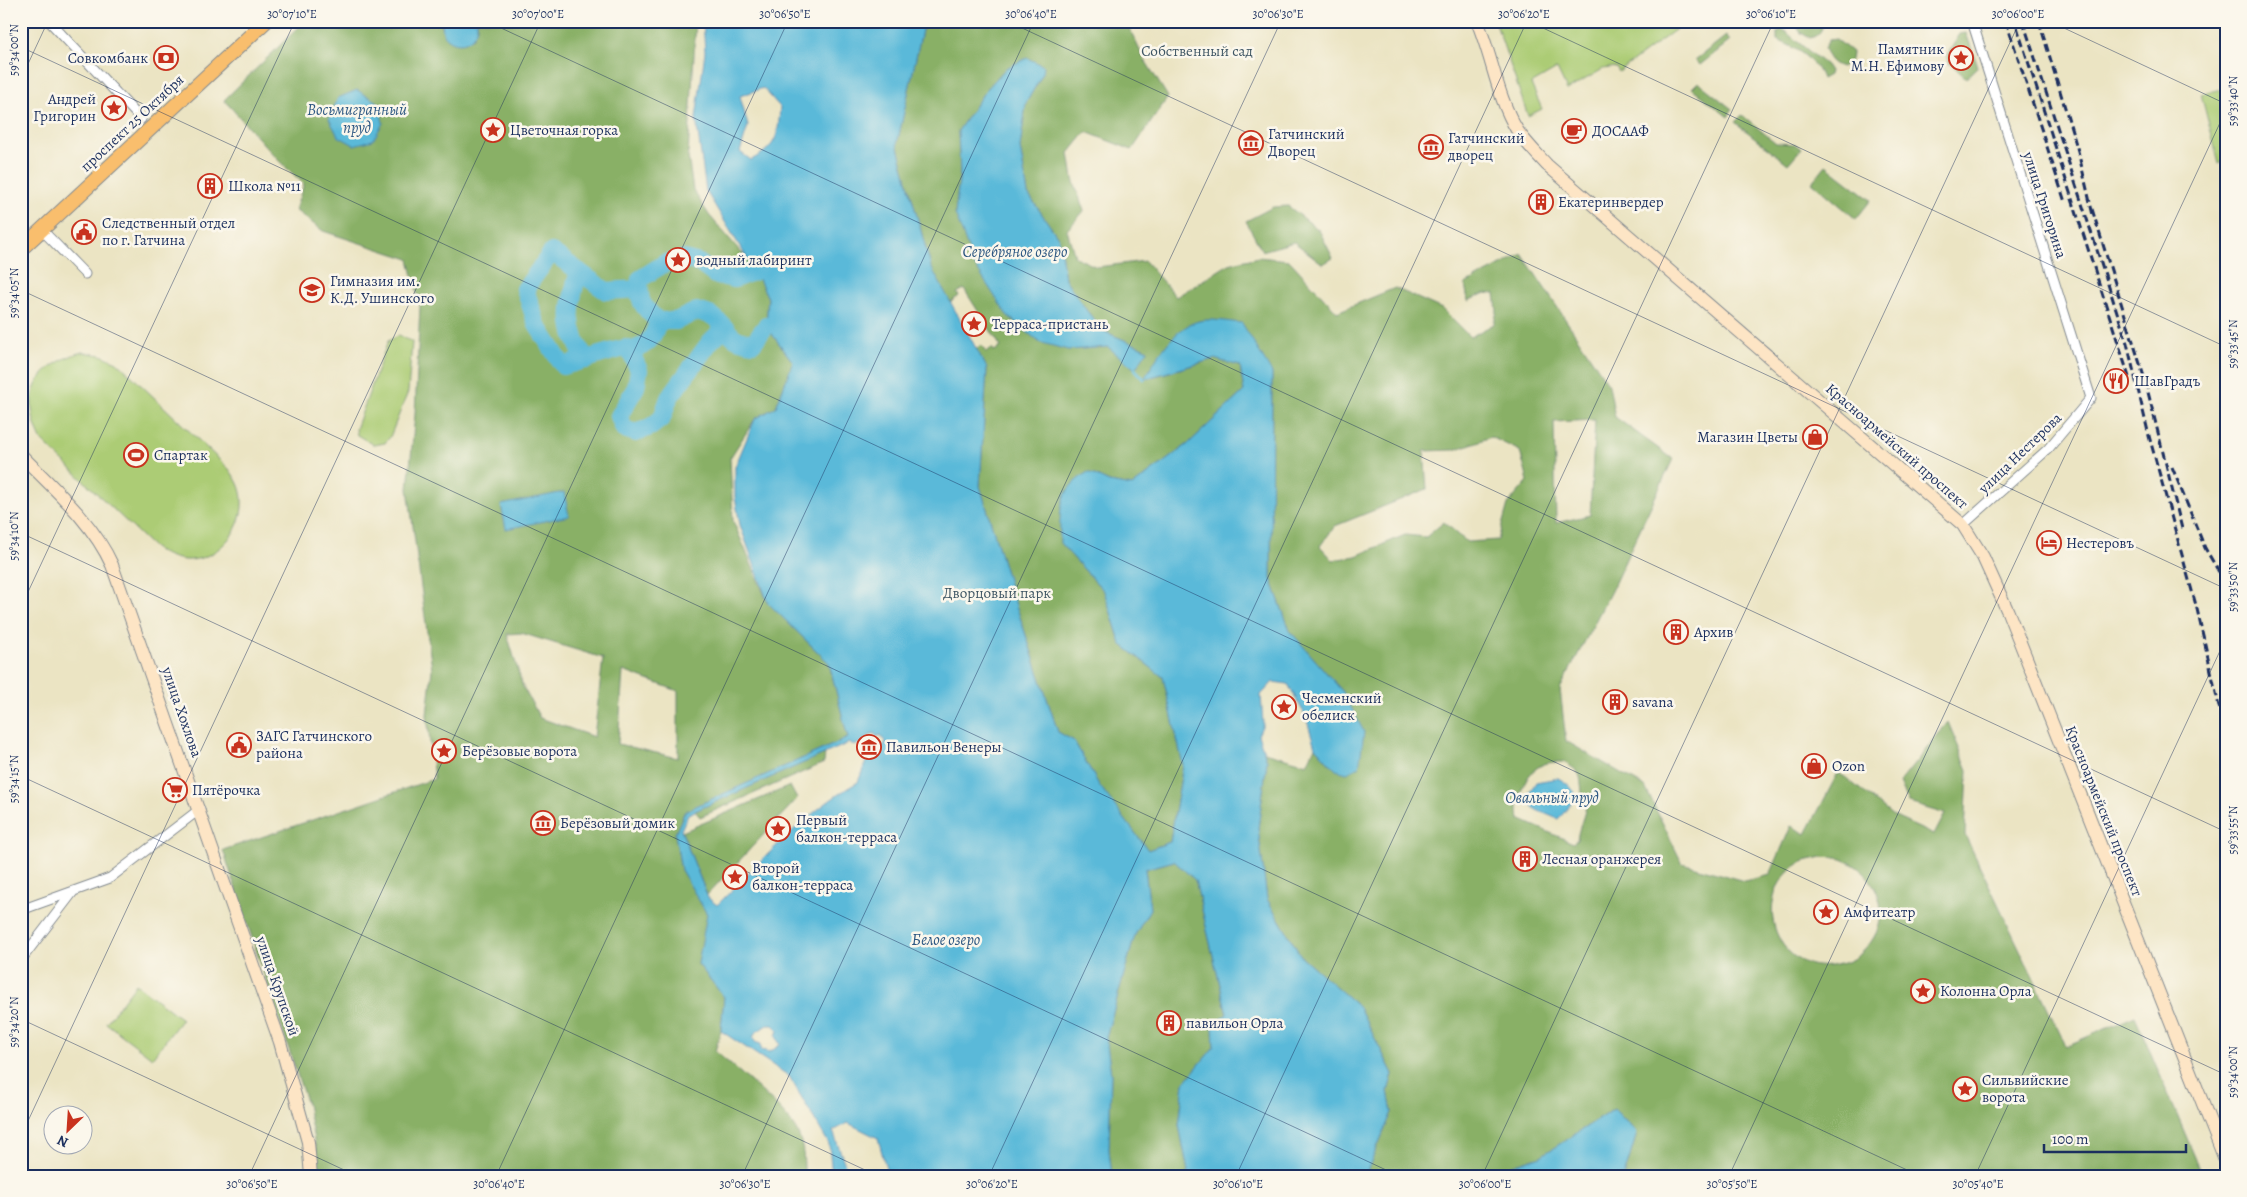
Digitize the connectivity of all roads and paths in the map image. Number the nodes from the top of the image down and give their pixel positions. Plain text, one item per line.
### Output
1 (49, 21) edge
2 (266, 21) edge
3 (1476, 21) edge
4 (1972, 21) edge
5 (141, 119) dead end
6 (42, 230) junction
7 (21, 249) edge
8 (85, 274) dead end
9 (2091, 398) joint
10 (21, 455) edge
11 (1963, 524) junction
12 (200, 809) junction
13 (73, 892) junction
14 (40, 904) junction
15 (21, 910) edge
16 (50, 921) junction
17 (21, 960) edge
18 (2226, 1162) edge
19 (311, 1176) edge

1 - 5 street
2 - 6 main road, проспект 25 Октября
3 - 11 main road, Красноармейский проспект
4 - 9 street, улица Григорина
6 - 7 main road, проспект 25 Октября
6 - 8 street
9 - 11 street, улица Нестерова
10 - 12 main road, улица Хохлова
11 - 18 main road, Красноармейский проспект
12 - 13 street
12 - 19 main road, улица Крупской
13 - 14 street
13 - 16 street
14 - 15 street
14 - 16 street
16 - 17 street

